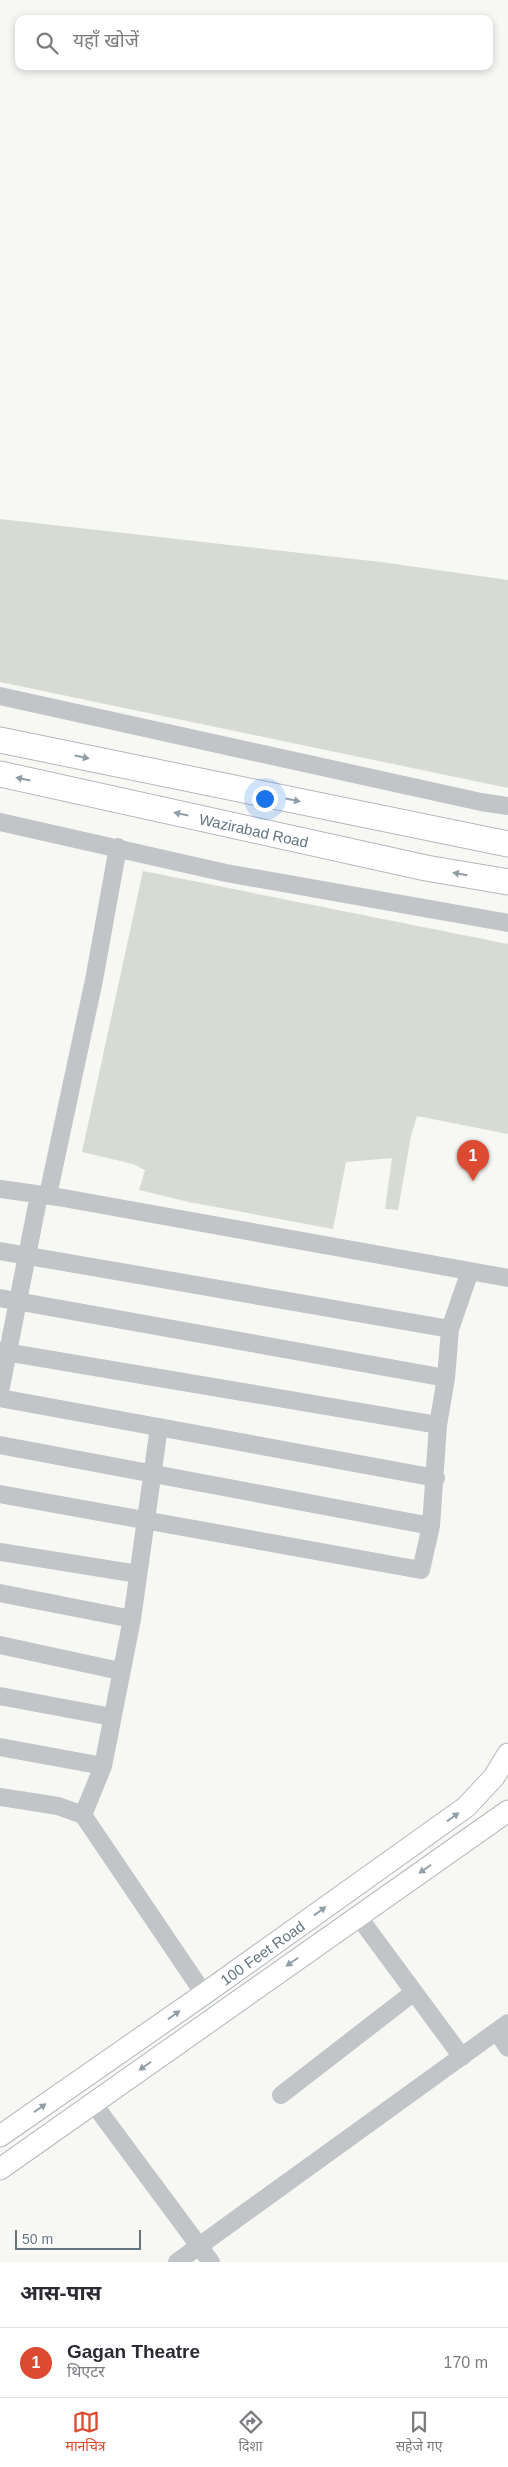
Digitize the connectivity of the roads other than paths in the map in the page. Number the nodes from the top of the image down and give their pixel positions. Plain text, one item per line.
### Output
1 (0, 696) edge
2 (0, 740) edge
3 (0, 774) edge
4 (508, 806) edge
5 (0, 822) edge
6 (508, 844) edge
7 (118, 847) junction
8 (508, 882) edge
9 (508, 923) edge
10 (0, 1189) edge
11 (44, 1195) junction
12 (0, 1251) edge
13 (27, 1256) junction
14 (470, 1271) junction
15 (508, 1278) edge
16 (0, 1298) edge
17 (18, 1302) junction
18 (450, 1329) junction
19 (4, 1351) edge
20 (446, 1378) junction
21 (0, 1392) edge
22 (0, 1398) edge
23 (438, 1425) junction
24 (159, 1427) junction
25 (0, 1445) edge
26 (152, 1474) junction
27 (436, 1478) junction
28 (0, 1494) edge
29 (146, 1520) junction
30 (431, 1526) junction
31 (0, 1552) edge
32 (138, 1574) junction
33 (0, 1593) edge
34 (132, 1619) junction
35 (0, 1645) edge
36 (120, 1671) junction
37 (0, 1696) edge
38 (112, 1717) junction
39 (0, 1747) edge
40 (508, 1754) edge
41 (103, 1766) junction
42 (508, 1788) edge
43 (0, 1797) edge
44 (508, 1811) edge
45 (83, 1815) junction
46 (358, 1916) junction
47 (414, 1992) junction
48 (204, 1994) junction
49 (502, 2027) edge
50 (508, 2048) edge
51 (462, 2057) junction
52 (282, 2095) dead end
53 (93, 2103) junction
54 (0, 2136) edge
55 (0, 2169) edge
56 (200, 2246) junction
57 (177, 2262) edge
58 (211, 2262) edge

1 - 4 street
2 -> 6 highway
8 -> 3 highway, Wazirabad Road
5 - 7 street
7 - 9 street
7 - 11 street
10 - 11 street
11 - 13 street
11 - 14 street
12 - 13 street
13 - 17 street
13 - 18 street
14 - 15 street
14 - 18 street
16 - 17 street
17 - 19 street
17 - 20 street
18 - 20 street
19 - 21 street
19 - 23 street
20 - 23 street
22 - 24 street
23 - 27 street
24 - 26 street
24 - 27 street
25 - 26 street
26 - 29 street
26 - 30 street
27 - 30 street
28 - 29 street
29 - 30 street
29 - 32 street
31 - 32 street
32 - 34 street
33 - 34 street
34 - 36 street
35 - 36 street
36 - 38 street
37 - 38 street
38 - 41 street
39 - 41 street
40 - 42 main road
48 -> 40 main road, 100 Feet Road
41 - 45 street
43 - 45 street
44 -> 46 main road, 100 Feet Road
45 - 48 street
46 - 47 street
46 -> 53 main road, 100 Feet Road
47 - 51 street
47 - 52 street
54 -> 48 main road, 100 Feet Road
49 - 50 street
49 - 51 street
51 - 56 street
53 - 55 main road, 100 Feet Road
53 - 56 street
56 - 57 street
56 - 58 street

